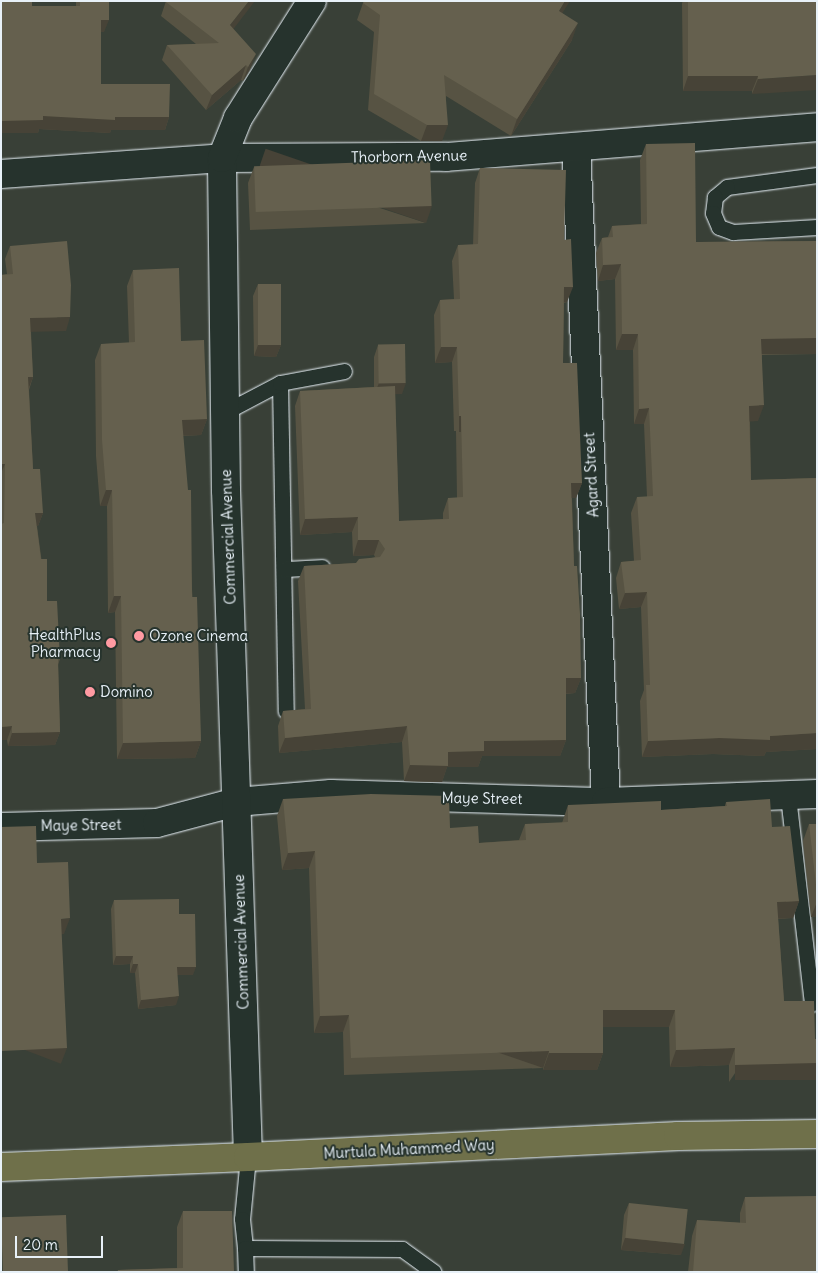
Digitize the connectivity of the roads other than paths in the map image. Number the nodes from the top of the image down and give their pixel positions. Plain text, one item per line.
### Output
1 (312, 1) edge
2 (817, 128) edge
3 (576, 148) junction
4 (222, 158) junction
5 (1, 174) edge
6 (817, 175) edge
7 (817, 227) edge
8 (344, 371) dead end
9 (280, 383) junction
10 (225, 412) junction
11 (342, 566) edge
12 (284, 569) junction
13 (286, 711) edge
14 (817, 794) edge
15 (788, 796) junction
16 (236, 802) junction
17 (606, 802) junction
18 (1, 827) edge
19 (812, 1004) edge
20 (817, 1134) edge
21 (248, 1157) junction
22 (1, 1166) edge
23 (245, 1248) junction
24 (246, 1272) edge
25 (434, 1272) edge

1 - 4 street, Commercial Avenue
2 - 3 street, Thorborn Avenue
3 - 4 street, Thorborn Avenue
3 - 17 street, Agard Street
4 - 5 street, Thorborn Avenue
4 - 10 street, Commercial Avenue
6 - 7 lane
8 - 9 lane
9 - 10 lane
9 - 12 lane
10 - 16 street, Commercial Avenue
11 - 12 lane
12 - 13 lane
14 - 15 street, Maye Street
15 - 17 street, Maye Street
15 - 19 lane
16 - 17 street, Maye Street
16 - 18 street, Maye Street
16 - 21 street, Commercial Avenue
20 - 21 main road, Murtula Muhammed Way
21 - 22 main road, Murtula Muhammed Way
21 - 23 lane
23 - 24 lane
23 - 25 lane

